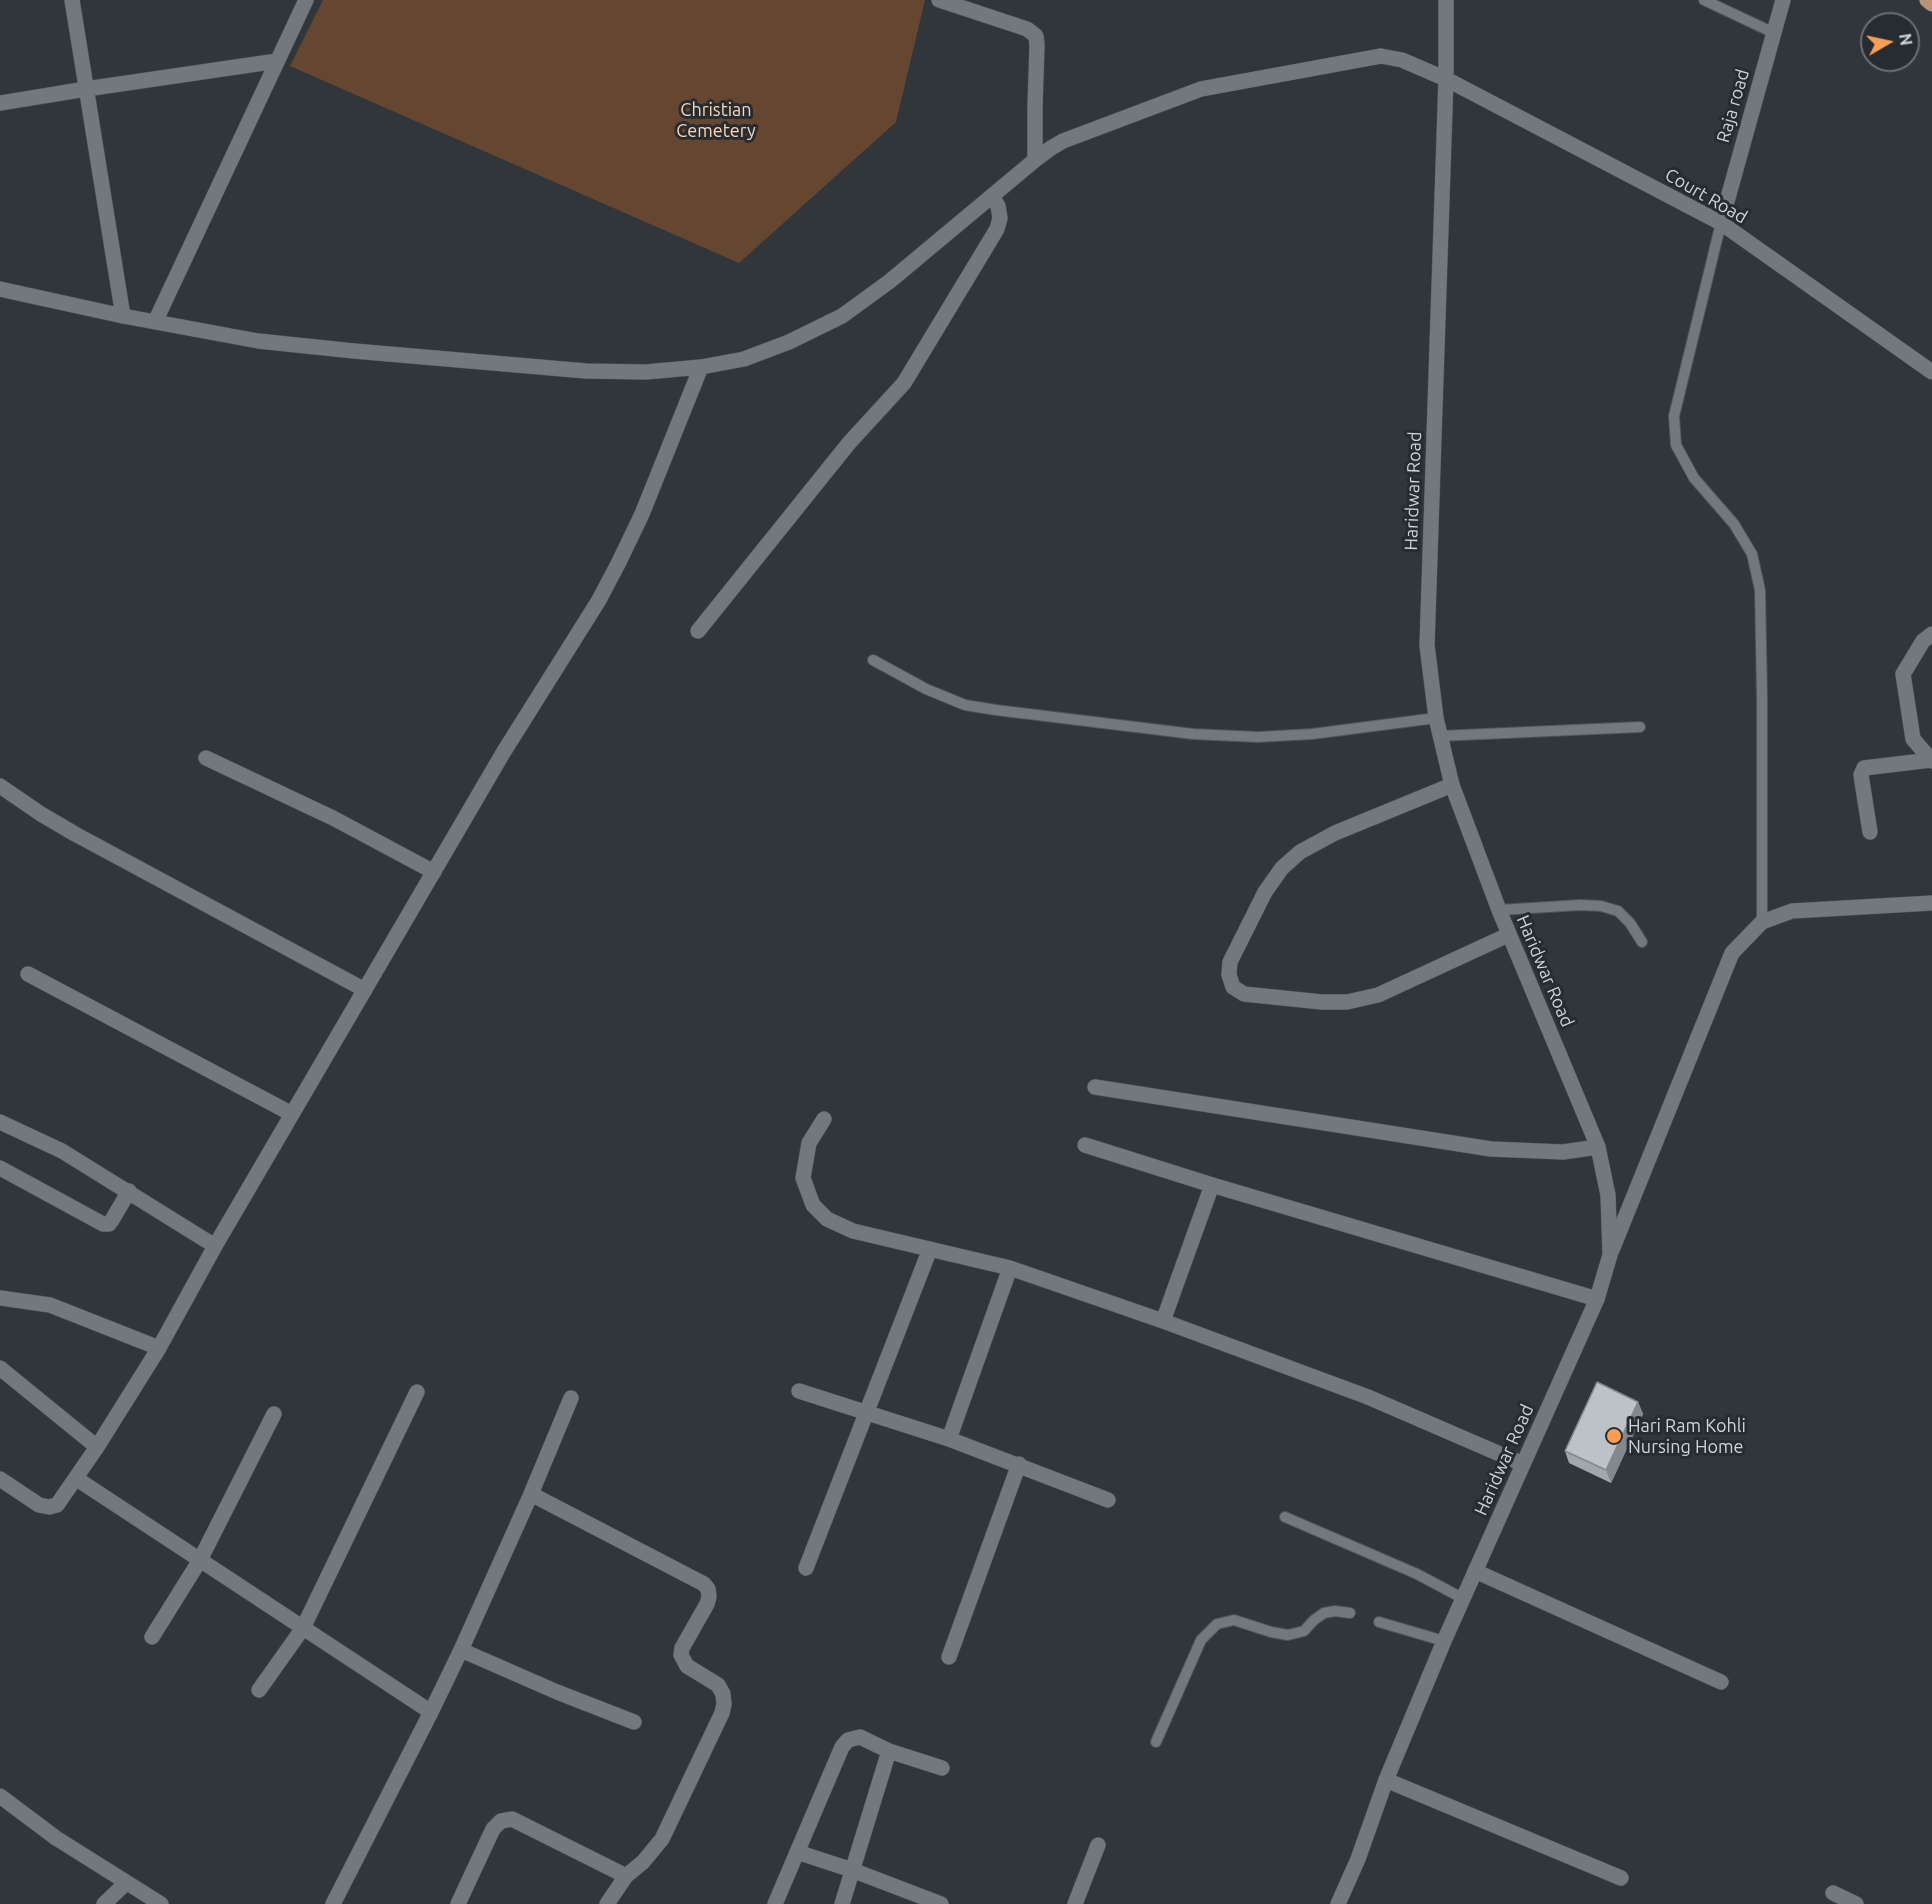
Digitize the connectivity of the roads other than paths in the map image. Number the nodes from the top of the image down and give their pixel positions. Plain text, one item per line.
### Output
1 (72, 0) edge
2 (306, 0) edge
3 (939, 0) edge
4 (1446, 0) edge
5 (1704, 0) edge
6 (1783, 0) edge
7 (1927, 0) edge
8 (1932, 4) edge
9 (1774, 33) junction
10 (277, 61) junction
11 (1446, 79) junction
12 (86, 89) junction
13 (0, 103) edge
14 (1035, 160) junction
15 (992, 196) junction
16 (1720, 223) junction
17 (0, 290) edge
18 (123, 316) junction
19 (155, 322) junction
20 (701, 367) junction
21 (1932, 372) edge
22 (698, 631) dead end
23 (1932, 634) edge
24 (873, 660) dead end
25 (1436, 718) junction
26 (1640, 727) dead end
27 (1439, 736) junction
28 (206, 758) dead end
29 (1931, 761) edge
30 (1452, 785) junction
31 (0, 786) edge
32 (1870, 832) dead end
33 (434, 872) junction
34 (1932, 903) edge
35 (1498, 910) junction
36 (1762, 922) junction
37 (1508, 935) junction
38 (1642, 942) dead end
39 (28, 974) dead end
40 (365, 990) junction
41 (1095, 1087) dead end
42 (292, 1114) junction
43 (824, 1119) dead end
44 (0, 1122) edge
45 (1085, 1145) dead end
46 (1598, 1147) junction
47 (0, 1168) edge
48 (1212, 1185) junction
49 (129, 1191) junction
50 (215, 1246) junction
51 (930, 1249) junction
52 (1610, 1255) junction
53 (1010, 1268) junction
54 (0, 1298) edge
55 (1597, 1299) junction
56 (1163, 1321) junction
57 (159, 1348) junction
58 (0, 1368) edge
59 (799, 1391) dead end
60 (417, 1392) dead end
61 (571, 1398) dead end
62 (866, 1412) junction
63 (274, 1414) dead end
64 (949, 1439) junction
65 (97, 1447) junction
66 (1019, 1464) junction
67 (1523, 1464) junction
68 (0, 1479) edge
69 (76, 1479) junction
70 (531, 1494) junction
71 (1108, 1500) dead end
72 (1285, 1517) dead end
73 (200, 1560) junction
74 (806, 1568) dead end
75 (1475, 1571) junction
76 (1464, 1599) junction
77 (1350, 1613) dead end
78 (1379, 1622) dead end
79 (303, 1628) junction
80 (152, 1637) dead end
81 (1444, 1641) junction
82 (461, 1650) junction
83 (949, 1658) dead end
84 (1721, 1682) dead end
85 (259, 1690) dead end
86 (431, 1712) junction
87 (634, 1722) dead end
88 (1156, 1742) dead end
89 (890, 1750) junction
90 (942, 1768) dead end
91 (1386, 1780) junction
92 (0, 1796) edge
93 (1098, 1845) dead end
94 (796, 1852) junction
95 (852, 1870) junction
96 (626, 1876) junction
97 (1621, 1878) dead end
98 (126, 1883) junction
99 (1833, 1893) dead end
100 (104, 1904) edge
101 (161, 1904) edge
102 (333, 1904) edge
103 (458, 1904) edge
104 (607, 1904) edge
105 (775, 1904) edge
106 (842, 1904) edge
107 (941, 1904) edge
108 (1075, 1904) edge
109 (1338, 1904) edge
110 (1856, 1904) edge

1 - 12 street
2 - 10 street
3 - 14 street
4 - 11 street, Haridwar Road
5 - 9 lane
6 - 9 street, Raja road
7 - 8 main road
9 - 16 street, Raja road
10 - 12 street
10 - 19 street
11 - 14 street, Court Road
11 - 16 street, Court Road
11 - 25 street, Haridwar Road
12 - 13 street
12 - 18 street
14 - 15 street, Court Road
15 - 20 street, Court Road
15 - 22 street
16 - 21 street, Court Road
16 - 36 lane
17 - 18 street, Court Road
18 - 19 street, Court Road
19 - 20 street, Court Road
20 - 33 street
23 - 29 street
24 - 25 lane
25 - 27 street, Haridwar Road
26 - 27 lane
27 - 30 street, Haridwar Road
28 - 33 street
29 - 32 street
30 - 35 street, Haridwar Road
30 - 37 street
31 - 40 street
33 - 40 street
34 - 36 street
35 - 37 street, Haridwar Road
35 - 38 lane
36 - 52 street
37 - 46 street, Haridwar Road
39 - 42 street
40 - 42 street
41 - 46 street
42 - 50 street
43 - 51 street
44 - 49 street
45 - 48 street
46 - 52 street, Haridwar Road
47 - 49 street
48 - 55 street
48 - 56 street
49 - 50 street
50 - 57 street
51 - 53 street
51 - 62 street
52 - 55 street, Haridwar Road
53 - 56 street
53 - 64 street
54 - 57 street
55 - 67 street, Haridwar Road
56 - 67 street
57 - 65 street
58 - 65 street
59 - 62 street
60 - 79 street
61 - 70 street
62 - 64 street
62 - 74 street
63 - 73 street
64 - 66 street
65 - 69 street
66 - 71 street
66 - 83 street
67 - 75 street, Haridwar Road
68 - 69 street
69 - 73 street
70 - 82 street
70 - 96 street
72 - 76 lane
73 - 79 street
73 - 80 street
75 - 76 street, Haridwar Road
75 - 84 street
76 - 81 street, Haridwar Road
77 - 88 lane
78 - 81 lane
79 - 85 street
79 - 86 street
81 - 91 street, Haridwar Road
82 - 86 street
82 - 87 street
86 - 102 street
89 - 90 street
89 - 94 street
89 - 95 street
91 - 97 street
91 - 109 street, Haridwar Road
92 - 98 street
93 - 108 street
94 - 95 street
94 - 105 street
95 - 106 street
95 - 107 street
96 - 103 street
96 - 104 street
98 - 100 street
98 - 101 street
99 - 110 street

